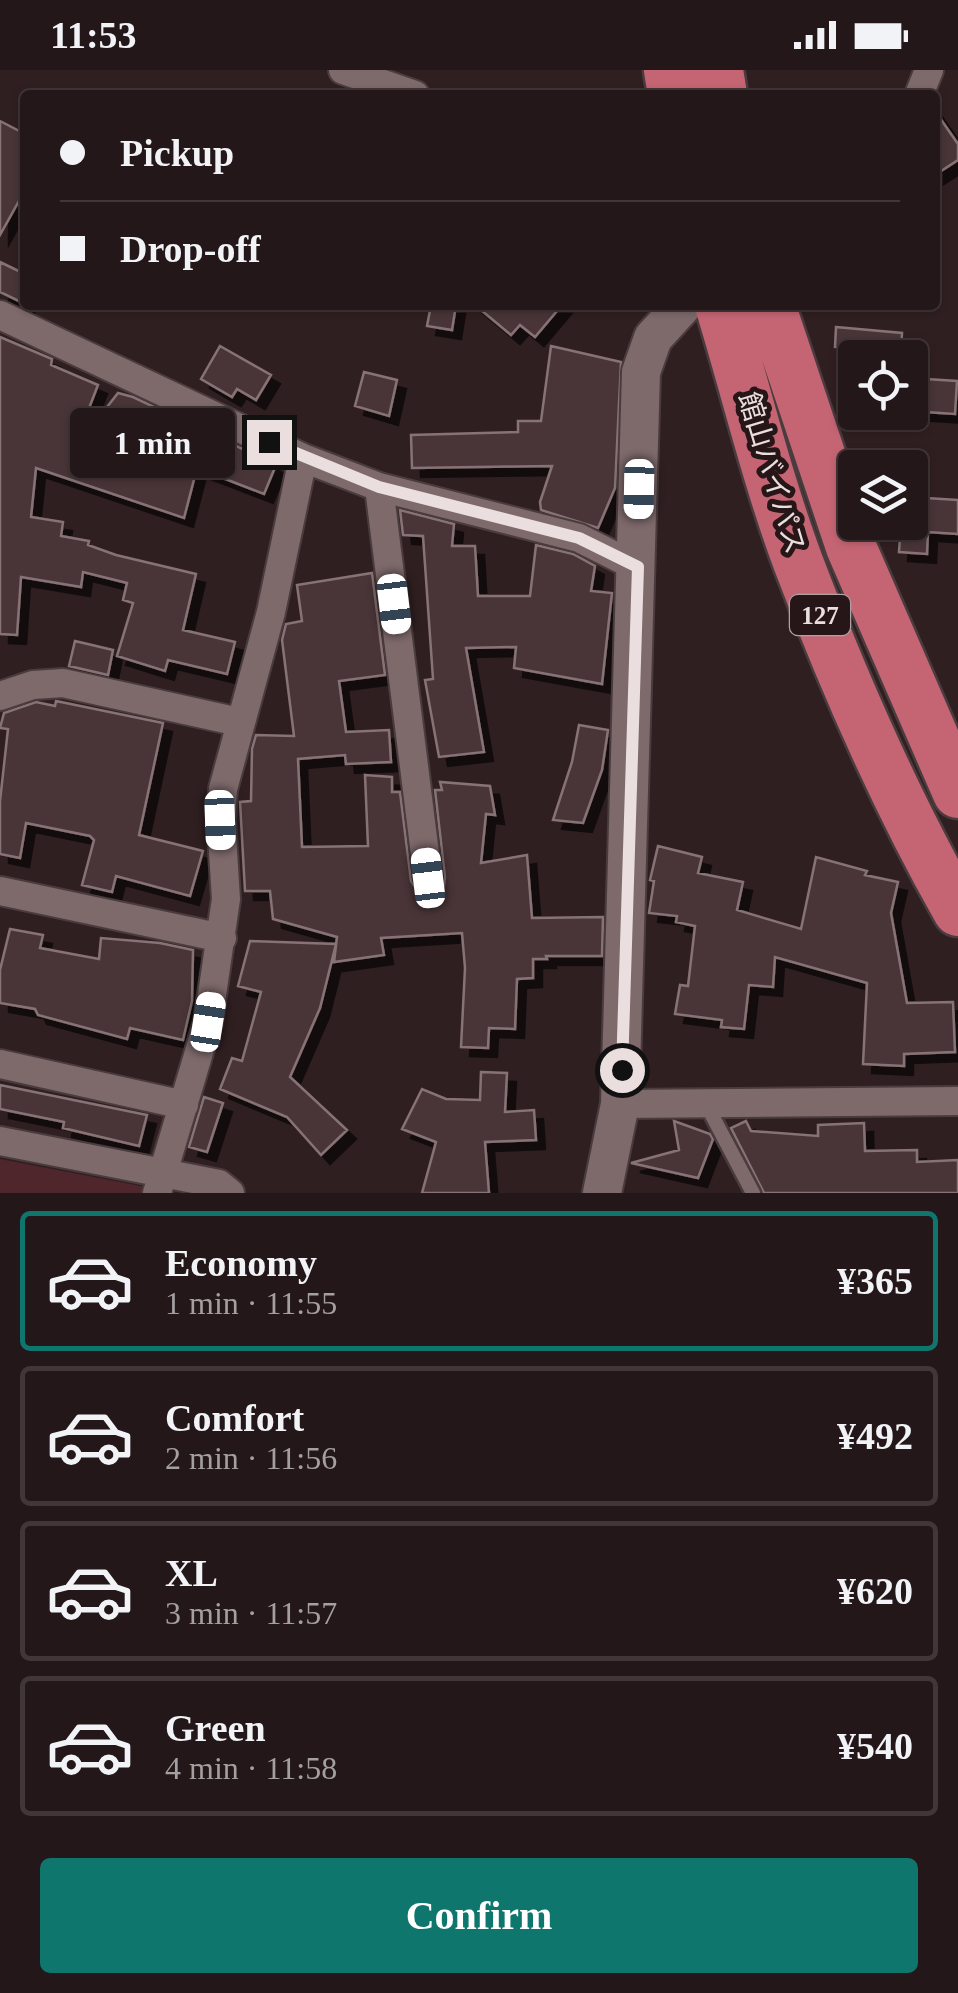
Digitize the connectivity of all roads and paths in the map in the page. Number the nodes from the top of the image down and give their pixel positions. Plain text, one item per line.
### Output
1 (343, 70) edge
2 (401, 90) edge
3 (678, 310) edge
4 (722, 310) edge
5 (772, 310) edge
6 (0, 315) edge
7 (303, 458) junction
8 (379, 487) junction
9 (638, 567) junction
10 (0, 696) edge
11 (239, 722) junction
12 (958, 793) edge
13 (428, 878) dead end
14 (0, 891) edge
15 (958, 910) edge
16 (222, 938) junction
17 (0, 1064) edge
18 (958, 1101) edge
19 (620, 1104) junction
20 (706, 1104) junction
21 (184, 1105) junction
22 (0, 1141) edge
23 (160, 1182) edge
24 (230, 1193) edge
25 (602, 1193) edge
26 (753, 1193) edge

1 - 2 street
3 - 9 street
4 - 15 highway, 館山バイパス / 127
5 - 12 highway, 館山バイパス / 127
6 - 7 street
7 - 8 street
7 - 11 street
8 - 9 street
8 - 13 street
9 - 19 street
10 - 11 street
11 - 16 street
14 - 16 street
16 - 21 street
17 - 21 street
18 - 20 street
19 - 20 street
19 - 25 street
20 - 26 lane
21 - 23 street
22 - 23 street
23 - 24 street

